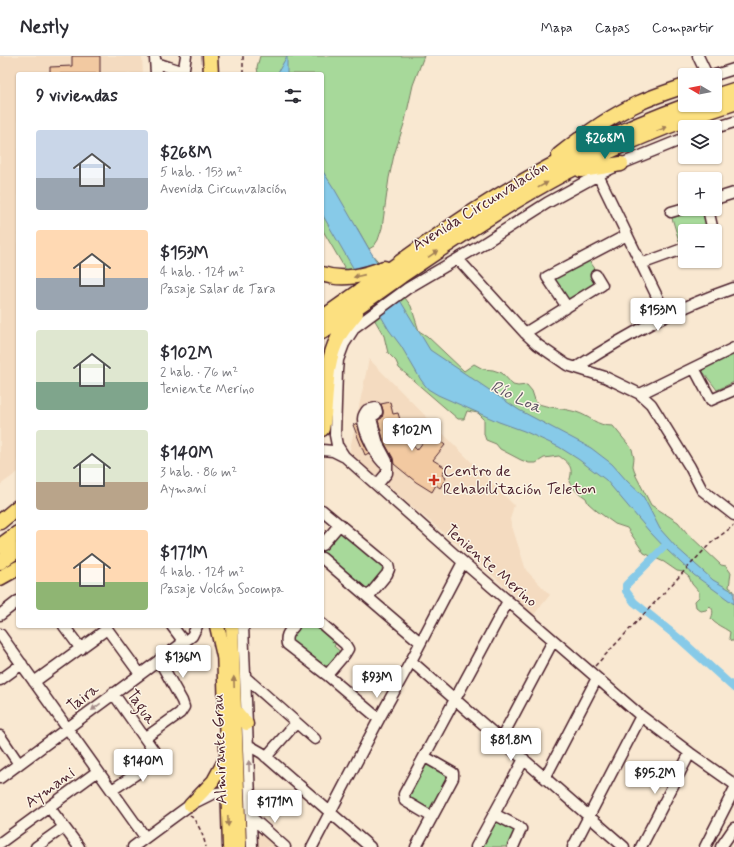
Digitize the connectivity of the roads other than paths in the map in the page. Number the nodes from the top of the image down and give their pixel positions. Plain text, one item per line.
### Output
1 (186, 56) edge
2 (210, 56) edge
3 (698, 56) edge
4 (155, 59) edge
5 (704, 68) edge
6 (734, 69) edge
7 (156, 72) edge
8 (182, 72) edge
9 (184, 72) edge
10 (211, 72) edge
11 (722, 73) edge
12 (678, 89) edge
13 (734, 90) edge
14 (722, 97) edge
15 (722, 102) edge
16 (734, 103) edge
17 (678, 109) edge
18 (696, 112) edge
19 (734, 122) edge
20 (722, 126) edge
21 (678, 141) edge
22 (621, 164) junction
23 (541, 171) junction
24 (563, 174) junction
25 (598, 175) junction
26 (734, 193) edge
27 (722, 197) edge
28 (678, 210) edge
29 (671, 212) dead end
30 (627, 235) junction
31 (678, 251) edge
32 (458, 259) junction
33 (641, 264) junction
34 (398, 274) junction
35 (324, 275) edge
36 (596, 275) dead end
37 (734, 288) edge
38 (567, 307) junction
39 (351, 314) junction
40 (666, 315) junction
41 (324, 318) edge
42 (324, 331) edge
43 (524, 333) junction
44 (734, 348) edge
45 (577, 368) junction
46 (694, 368) junction
47 (734, 390) edge
48 (640, 394) junction
49 (368, 417) dead end
50 (328, 429) edge
51 (324, 443) edge
52 (324, 450) edge
53 (344, 456) junction
54 (377, 485) junction
55 (16, 509) edge
56 (324, 512) edge
57 (734, 515) edge
58 (0, 522) edge
59 (340, 524) junction
60 (16, 534) edge
61 (324, 543) edge
62 (0, 546) edge
63 (16, 551) edge
64 (324, 560) edge
65 (0, 562) edge
66 (463, 562) junction
67 (16, 569) edge
68 (0, 578) edge
69 (368, 597) junction
70 (508, 601) junction
71 (16, 603) edge
72 (0, 615) edge
73 (324, 626) edge
74 (70, 628) edge
75 (106, 628) edge
76 (174, 628) edge
77 (196, 628) edge
78 (217, 628) edge
79 (223, 628) edge
80 (232, 628) edge
81 (243, 628) edge
82 (292, 628) edge
83 (0, 634) edge
84 (553, 641) junction
85 (184, 642) junction
86 (420, 642) junction
87 (81, 649) junction
88 (224, 656) junction
89 (159, 660) junction
90 (411, 661) junction
91 (22, 664) junction
92 (140, 674) junction
93 (327, 675) junction
94 (593, 675) junction
95 (245, 677) junction
96 (0, 680) edge
97 (34, 682) junction
98 (113, 693) junction
99 (456, 700) junction
100 (236, 711) junction
101 (641, 716) junction
102 (379, 719) junction
103 (296, 723) junction
104 (248, 724) junction
105 (67, 729) junction
106 (0, 736) edge
107 (145, 738) junction
108 (315, 739) dead end
109 (501, 739) junction
110 (248, 745) junction
111 (690, 753) junction
112 (266, 757) junction
113 (425, 757) junction
114 (226, 758) junction
115 (524, 759) junction
116 (19, 764) junction
117 (98, 771) junction
118 (0, 778) edge
119 (545, 778) junction
120 (734, 784) edge
121 (112, 790) junction
122 (232, 790) junction
123 (734, 790) edge
124 (49, 807) junction
125 (187, 807) junction
126 (331, 813) junction
127 (494, 814) junction
128 (589, 816) junction
129 (251, 817) junction
130 (432, 817) junction
131 (64, 827) junction
132 (734, 828) edge
133 (145, 837) junction
134 (0, 842) edge
135 (36, 847) edge
136 (79, 847) edge
137 (133, 847) edge
138 (229, 847) edge
139 (240, 847) edge
140 (252, 847) edge
141 (285, 847) edge
142 (312, 847) edge
143 (370, 847) edge
144 (416, 847) edge
145 (476, 847) edge
146 (513, 847) edge
147 (573, 847) edge
148 (624, 847) edge
149 (641, 847) edge
150 (704, 847) edge
151 (721, 847) edge

1 - 9 street
2 - 10 highway
3 - 5 street
4 - 7 street
4 - 8 street
6 - 11 street
12 - 23 highway
13 - 14 highway, Avenida Circunvalación
15 - 16 highway, Avenida Circunvalación
17 - 23 highway, Avenida Circunvalación
24 -> 18 highway, Avenida Circunvalación
19 - 20 street
21 - 22 street
22 - 24 highway
22 - 25 street
23 - 34 highway, Avenida Circunvalación
34 -> 24 highway, Avenida Circunvalación
25 - 30 street
25 - 32 street
26 - 27 street
28 - 29 street
30 - 33 street
30 - 38 street
31 - 33 street
32 - 34 street
32 - 43 street
33 - 40 street
34 -> 35 highway
34 - 39 highway, Avenida Circunvalación
34 - 39 street
34 - 39 highway, Avenida Circunvalación
36 - 38 street
37 - 40 street
38 - 43 street
39 - 41 highway, Avenida Circunvalación
39 - 42 highway, Avenida Circunvalación
39 - 50 highway
40 - 45 street
43 - 45 street
44 - 46 street
45 - 48 street
46 - 47 street
46 - 48 street
48 - 57 street
49 - 54 street
50 - 51 street
50 - 53 street, Teniente Merino
52 - 53 street
53 - 54 street, Teniente Merino
54 - 66 street, Teniente Merino
55 - 58 highway
56 - 59 street
59 - 61 street
59 - 69 street
60 - 62 highway
63 - 65 highway
64 - 69 street
66 - 70 street, Teniente Merino
66 - 86 street
67 - 68 highway
69 - 86 street
70 - 84 street, Teniente Merino
70 - 99 street
71 - 72 street
73 - 93 street
74 - 87 street
75 - 87 street
75 - 92 street
76 - 85 street
77 - 85 street, Taira
78 - 88 highway
79 - 88 main road, Almirante Grau
100 -> 80 main road, Almirante Grau
81 - 95 street, Almirante Grau
82 - 93 street
83 - 91 street
84 - 94 street, Teniente Merino
84 - 109 street
85 - 89 street, Taira
86 - 90 street
87 - 97 street
88 - 114 main road, Almirante Grau
89 - 92 street, Taira
89 - 107 street
90 - 99 street
90 - 102 street
91 - 96 street
91 - 97 street
92 - 98 street, Taira
93 - 102 street
94 - 101 street, Teniente Merino
94 - 119 street
95 - 103 street
95 - 104 street, Almirante Grau
97 - 105 street
98 -> 105 street, Taira
98 - 107 street, Tagua
99 - 109 street
99 - 113 street
100 - 104 main road
100 - 122 main road, Almirante Grau
101 - 111 street, Teniente Merino
101 - 128 street
102 - 126 street
103 - 108 street
103 - 112 street
104 - 110 street, Almirante Grau
105 - 116 street, Taira
105 - 117 street
106 - 116 street
107 - 121 street, Tagua
109 - 115 street
110 - 112 street
129 -> 110 street, Almirante Grau
111 - 120 street, Teniente Merino
111 - 149 street
112 - 126 street
113 - 130 street
113 - 130 street
114 - 122 main road, Almirante Grau
114 - 125 main road
115 - 119 street
115 - 127 street
116 - 118 street, Taira
117 - 121 street
117 - 124 street, Aymani
119 - 128 street
121 - 133 street
122 - 125 street
122 -> 138 main road, Almirante Grau
122 - 139 main road, Almirante Grau
123 - 150 street
124 - 131 street
124 - 134 street, Aymani
125 - 133 street
126 - 142 street
126 - 143 street
127 - 145 street
127 - 146 street
128 - 147 street
128 - 148 street
129 - 140 street, Almirante Grau
129 - 141 street
130 - 144 street
131 - 135 street
131 - 136 street
132 - 151 street
133 - 137 street

